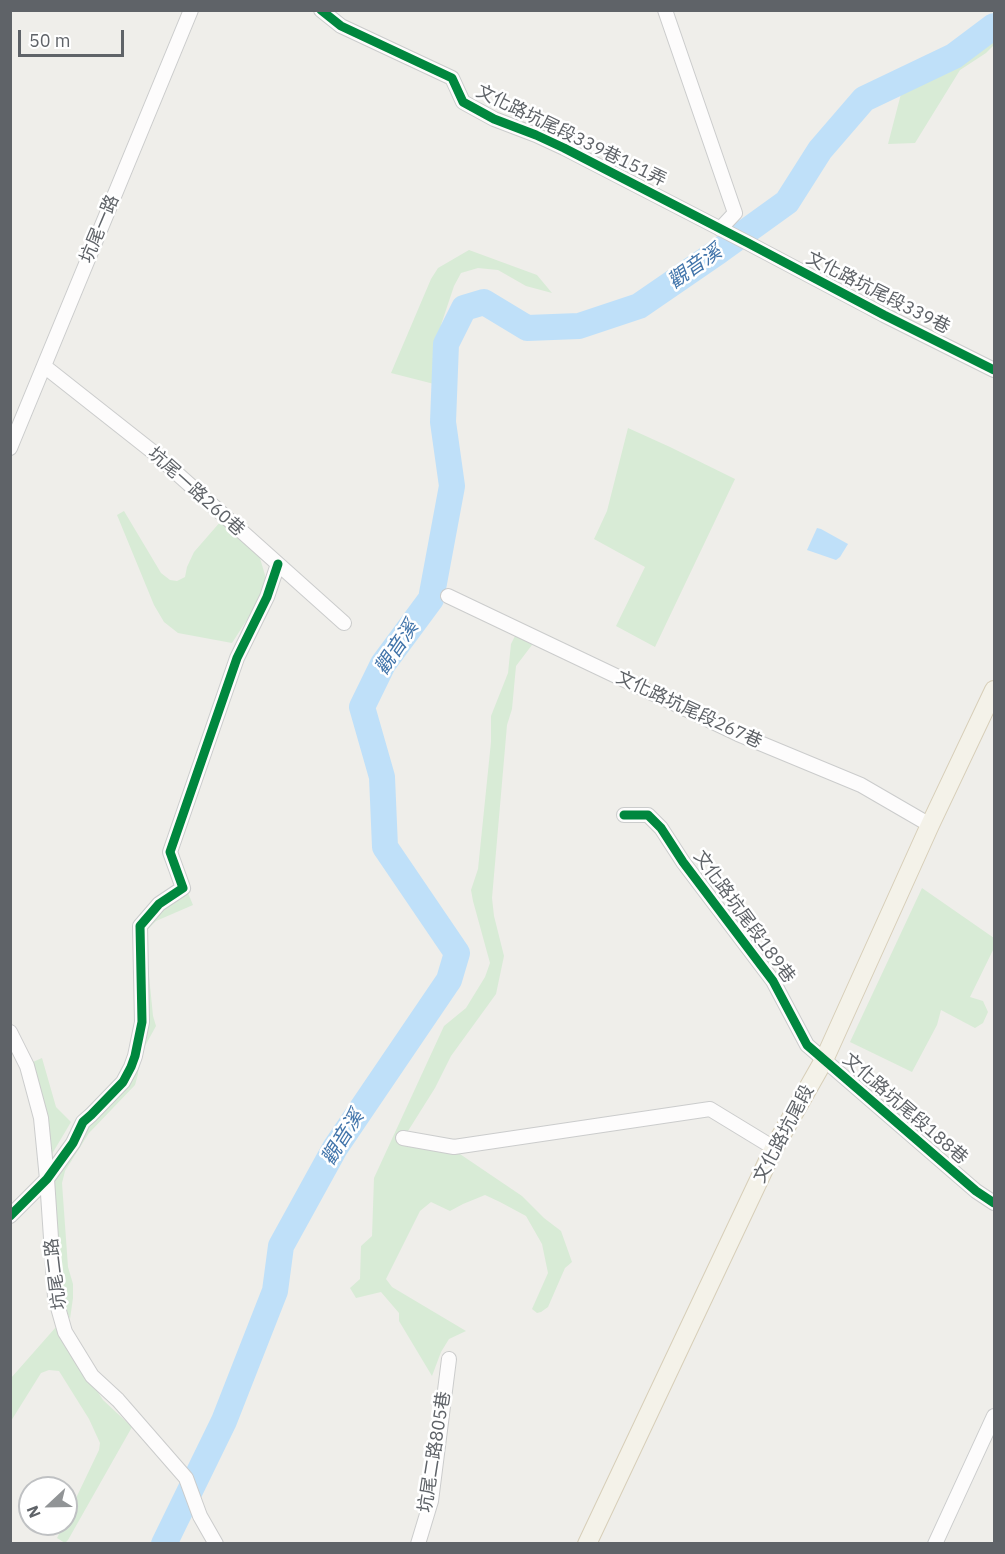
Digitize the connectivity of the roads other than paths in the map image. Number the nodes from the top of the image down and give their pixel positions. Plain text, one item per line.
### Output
1 (191, 10) edge
2 (321, 10) edge
3 (665, 10) edge
4 (722, 230) junction
5 (748, 243) joint
6 (44, 366) junction
7 (994, 370) edge
8 (10, 448) edge
9 (278, 564) junction
10 (448, 596) dead end
11 (344, 623) dead end
12 (994, 690) edge
13 (624, 815) dead end
14 (930, 825) junction
15 (10, 1032) edge
16 (824, 1060) junction
17 (403, 1138) dead end
18 (774, 1148) junction
19 (47, 1179) junction
20 (994, 1203) edge
21 (10, 1216) edge
22 (449, 1359) dead end
23 (994, 1416) edge
24 (216, 1544) edge
25 (418, 1544) edge
26 (587, 1544) edge
27 (934, 1544) edge

1 - 6 street, 坑尾一路
2 - 4 street, 文化路坑尾段339巷151弄
3 - 4 street
4 - 5 street, 文化路坑尾段339巷151弄
5 - 7 street, 文化路坑尾段339巷
6 - 8 street, 坑尾一路
6 - 9 street, 坑尾一路260巷
9 - 11 street, 坑尾一路260巷
9 - 19 street
10 - 14 street, 文化路坑尾段267巷
12 - 14 main road, 文化路坑尾段
13 - 16 street, 文化路坑尾段189巷
14 - 16 main road, 文化路坑尾段
15 - 19 street, 坑尾二路
16 - 18 main road, 文化路坑尾段
16 - 20 street, 文化路坑尾段188巷
17 - 18 street
18 - 26 main road, 文化路坑尾段
19 - 21 street
19 - 24 street, 坑尾二路
22 - 25 street, 坑尾二路805巷
23 - 27 street

